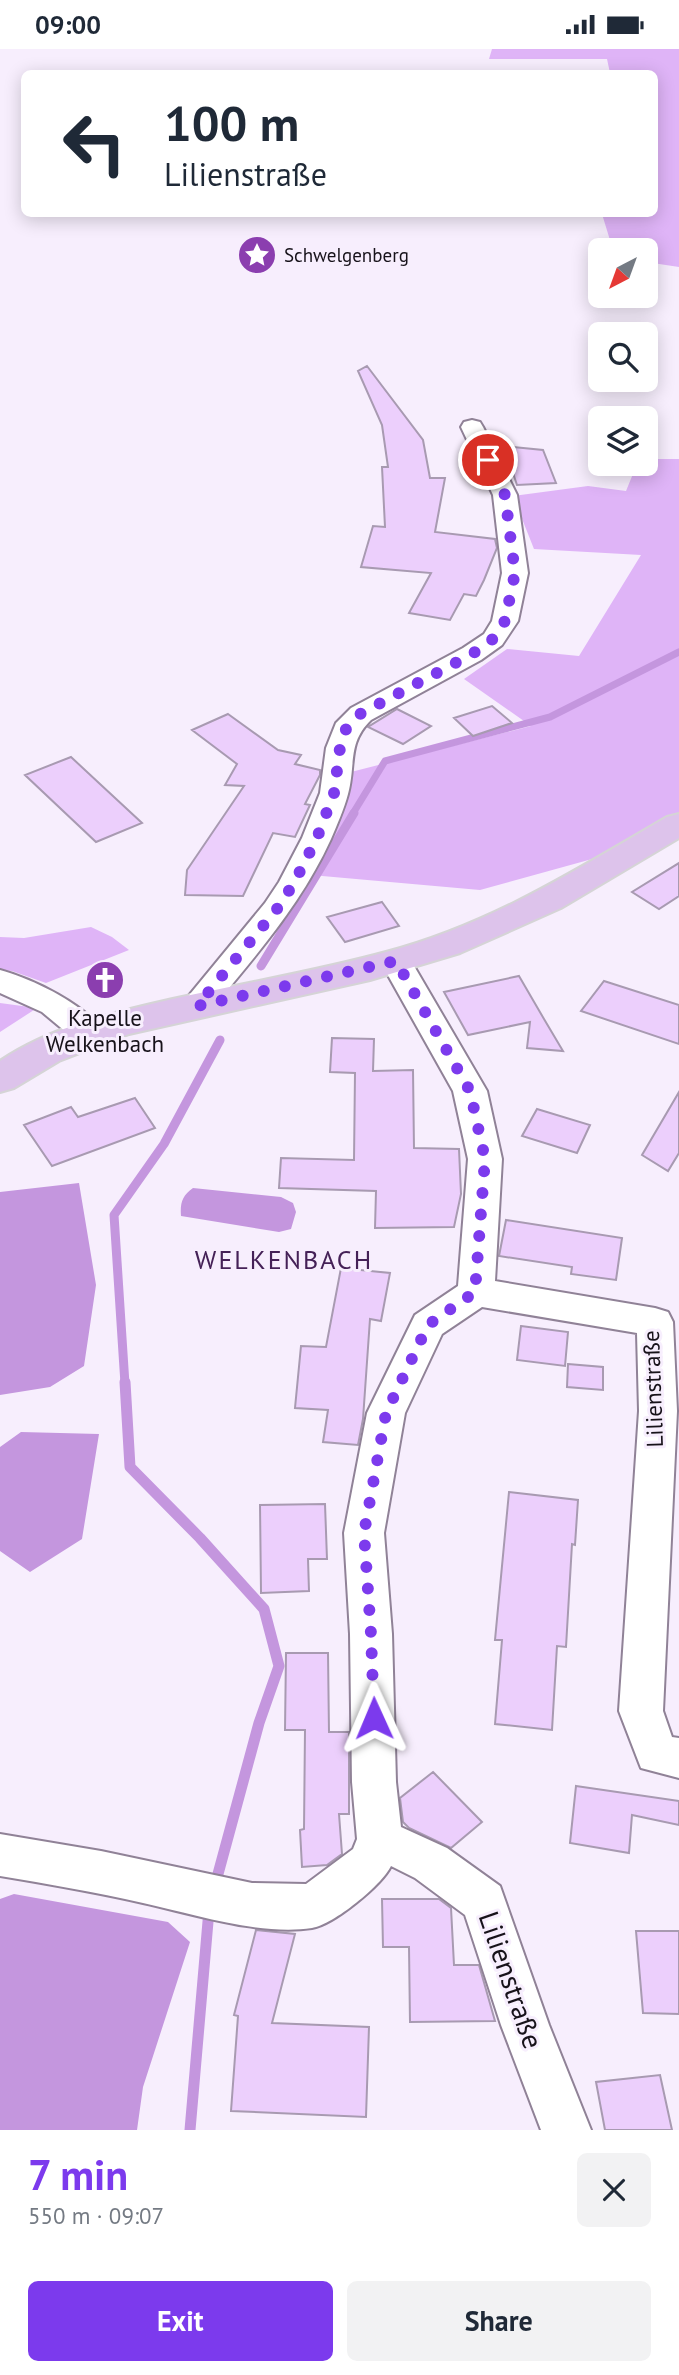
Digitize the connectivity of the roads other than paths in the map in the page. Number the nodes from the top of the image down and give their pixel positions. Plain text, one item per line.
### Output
1 (471, 427) dead end
2 (679, 824) edge
3 (396, 961) junction
4 (0, 980) edge
5 (197, 1006) junction
6 (89, 1034) junction
7 (0, 1079) edge
8 (475, 1292) junction
9 (667, 1323) edge
10 (666, 1510) edge
11 (679, 1758) edge
12 (380, 1839) junction
13 (0, 1855) edge
14 (566, 2130) edge

1 - 5 street
2 - 3 main road
3 - 5 main road
3 - 8 street
4 - 6 street
5 - 6 main road
6 - 7 main road
8 - 9 street, Lilienstraße
8 - 12 street
9 - 10 street, Lilienstraße
10 - 11 street, Lilienstraße
12 - 13 street
12 - 14 street, Lilienstraße

